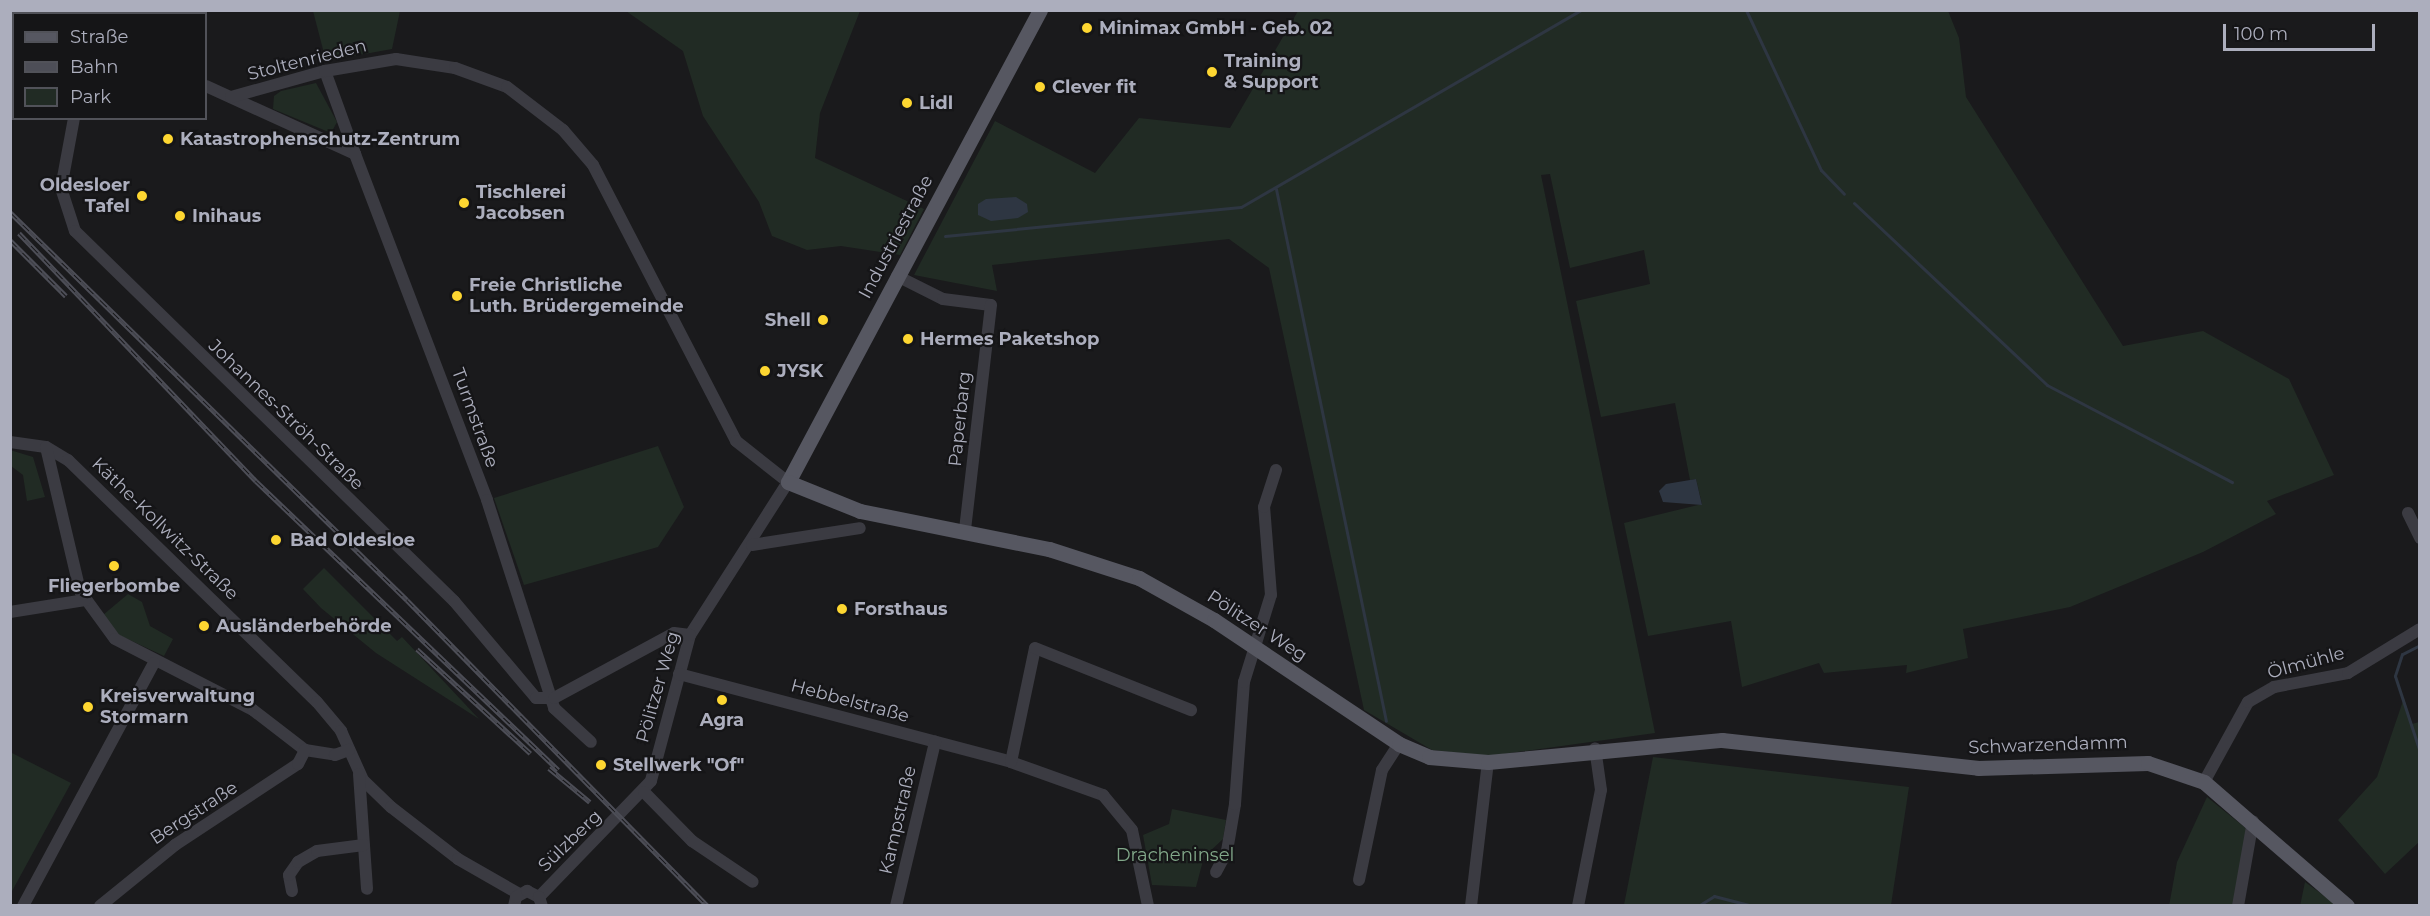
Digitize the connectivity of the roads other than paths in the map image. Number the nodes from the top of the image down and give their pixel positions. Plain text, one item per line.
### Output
1 (1040, 10) edge
2 (324, 71) junction
3 (207, 86) edge
4 (231, 97) junction
5 (74, 120) edge
6 (355, 154) junction
7 (897, 276) junction
8 (10, 442) edge
9 (46, 447) junction
10 (1276, 470) dead end
11 (788, 482) junction
12 (2408, 513) dead end
13 (860, 528) dead end
14 (966, 530) junction
15 (2420, 538) edge
16 (752, 545) junction
17 (85, 600) junction
18 (10, 612) edge
19 (2420, 629) edge
20 (690, 635) junction
21 (1256, 649) junction
22 (154, 663) junction
23 (679, 674) junction
24 (554, 698) junction
25 (1191, 710) dead end
26 (591, 742) dead end
27 (934, 742) junction
28 (1399, 744) junction
29 (1773, 747) joint
30 (1595, 748) junction
31 (305, 750) junction
32 (349, 750) junction
33 (1011, 762) junction
34 (1488, 762) junction
35 (359, 773) junction
36 (2204, 782) junction
37 (644, 792) junction
38 (627, 812) joint
39 (2253, 821) junction
40 (364, 845) junction
41 (1216, 872) dead end
42 (1359, 880) dead end
43 (753, 882) dead end
44 (367, 889) dead end
45 (292, 891) dead end
46 (516, 900) edge
47 (540, 901) edge
48 (23, 906) edge
49 (100, 906) edge
50 (896, 906) edge
51 (1148, 906) edge
52 (1471, 906) edge
53 (1578, 906) edge
54 (2238, 906) edge
55 (2347, 906) edge

1 - 7 main road, Industriestraße
2 - 4 street, Stoltenrieden
2 - 6 street, Turmstraße
2 - 11 street, Stoltenrieden
3 - 4 street
4 - 6 street
5 - 24 street, Johannes-Ströh-Straße
6 - 24 street, Turmstraße
7 - 11 main road, Industriestraße
7 - 14 street, Paperbarg
8 - 9 street, Käthe-Kollwitz-Straße
9 - 17 street
9 - 32 street, Käthe-Kollwitz-Straße
10 - 21 street
11 - 14 main road, Pölitzer Weg
11 - 16 street, Pölitzer Weg
12 - 15 street
13 - 16 street
14 - 21 main road, Pölitzer Weg
16 - 20 street, Pölitzer Weg
17 - 18 street
17 - 22 street
19 - 36 street, Ölmühle
20 - 23 street, Pölitzer Weg
20 - 24 street
21 - 28 main road, Pölitzer Weg
21 - 41 street
22 - 31 street
22 - 48 street
23 - 27 street, Hebbelstraße
23 - 37 street, Pölitzer Weg
24 - 26 street, Turmstraße
25 - 33 street
27 - 33 street, Hebbelstraße
27 - 50 street, Kampstraße
28 - 34 main road, Pölitzer Weg
28 - 42 street
29 - 30 main road, Pölitzer Weg
29 - 36 main road, Schwarzendamm
30 - 34 main road, Pölitzer Weg
30 - 53 street
31 - 32 street
31 - 49 street, Bergstraße
32 - 35 street, Käthe-Kollwitz-Straße
33 - 51 street, Hebbelstraße
34 - 52 street
35 - 40 street
35 - 46 street
36 - 39 main road, Schwarzendamm
37 - 38 street, Pölitzer Weg
37 - 43 street
38 - 47 street, Sülzberg
39 - 54 street
39 - 55 main road, Schwarzendamm
40 - 44 street
40 - 45 street
46 - 47 street, Sülzberg

